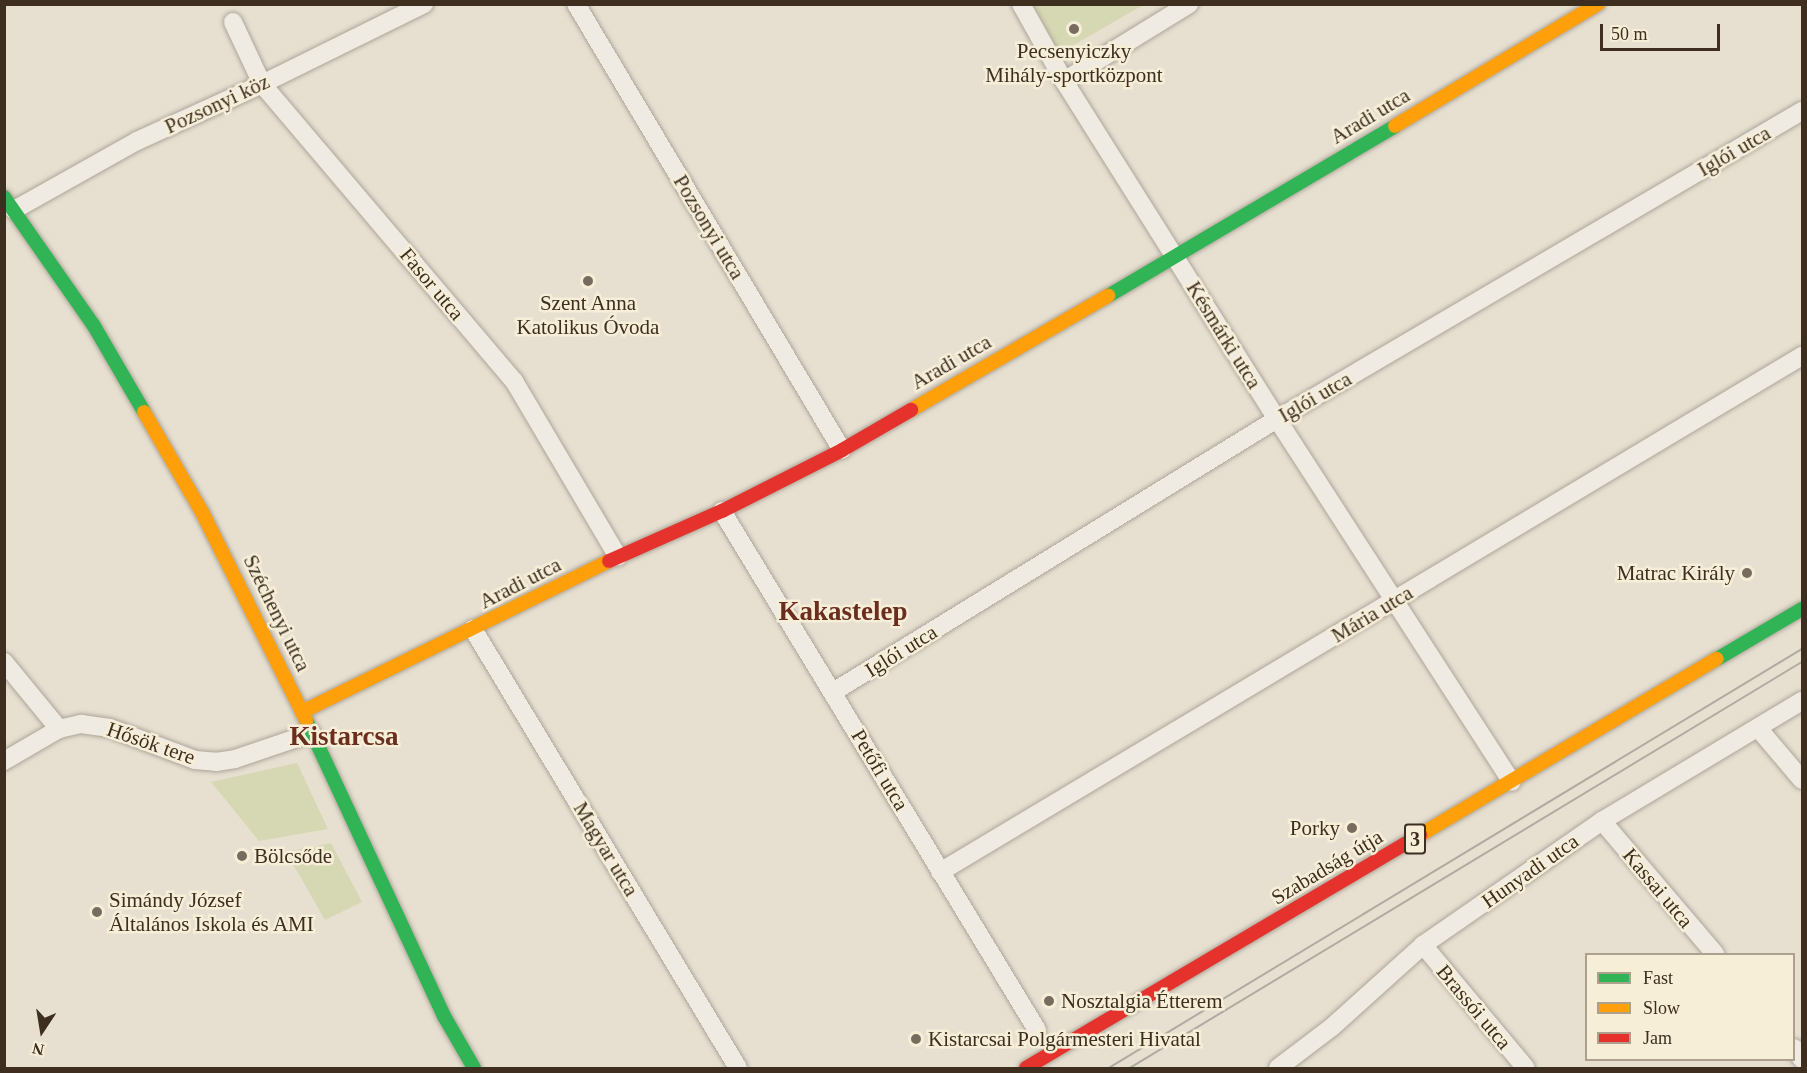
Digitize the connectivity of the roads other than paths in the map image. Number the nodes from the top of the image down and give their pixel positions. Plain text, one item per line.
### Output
1 (424, 4) edge
2 (576, 4) edge
3 (1021, 4) edge
4 (1189, 4) edge
5 (1598, 4) edge
6 (233, 22) dead end
7 (1064, 81) junction
8 (262, 84) junction
9 (1803, 111) edge
10 (9, 203) edge
11 (1176, 256) junction
12 (1803, 356) edge
13 (1277, 419) junction
14 (842, 450) junction
15 (722, 512) junction
16 (618, 557) junction
17 (1395, 600) junction
18 (1803, 609) edge
19 (473, 630) junction
20 (4, 662) edge
21 (833, 692) junction
22 (1803, 701) edge
23 (302, 712) junction
24 (1758, 728) junction
25 (59, 729) junction
26 (312, 734) junction
27 (4, 761) edge
28 (1803, 780) edge
29 (1512, 782) junction
30 (1602, 821) junction
31 (940, 872) junction
32 (1423, 945) junction
33 (1714, 953) edge
34 (1037, 1030) dead end
35 (474, 1068) edge
36 (738, 1068) edge
37 (1026, 1068) edge
38 (1278, 1068) edge
39 (1526, 1068) edge

1 - 8 street, Pozsonyi köz
2 - 14 street, Pozsonyi utca
3 - 7 street, Késmárki utca
4 - 7 street
5 - 11 main road, Aradi utca
6 - 8 street, Fasor utca
7 - 11 street, Késmárki utca
8 - 10 street, Pozsonyi köz
8 - 16 street, Fasor utca
9 - 13 street, Iglói utca
10 - 23 main road, Széchenyi utca
11 - 13 street, Késmárki utca
11 - 14 main road, Aradi utca
12 - 17 street, Mária utca
13 - 17 street, Késmárki utca
13 - 21 street, Iglói utca
14 - 15 main road, Aradi utca
15 - 16 main road, Aradi utca
15 - 21 street, Petőfi utca
16 - 19 main road, Aradi utca
17 - 29 street, Késmárki utca
17 - 31 street, Mária utca
18 - 29 main road, Szabadság útja / 3
19 - 23 main road, Aradi utca
19 - 36 street, Magyar utca
20 - 25 street
21 - 31 street, Petőfi utca
22 - 24 street, Hunyadi utca
23 - 26 main road, Széchenyi utca
24 - 28 street
24 - 30 street, Hunyadi utca
25 - 26 street, Hősök tere
25 - 27 street
26 - 35 main road, Széchenyi utca
29 - 37 main road, Szabadság útja / 3
30 - 32 street, Hunyadi utca
30 - 33 street, Kassai utca
31 - 34 street, Petőfi utca
32 - 38 street, Hunyadi utca
32 - 39 street, Brassói utca

